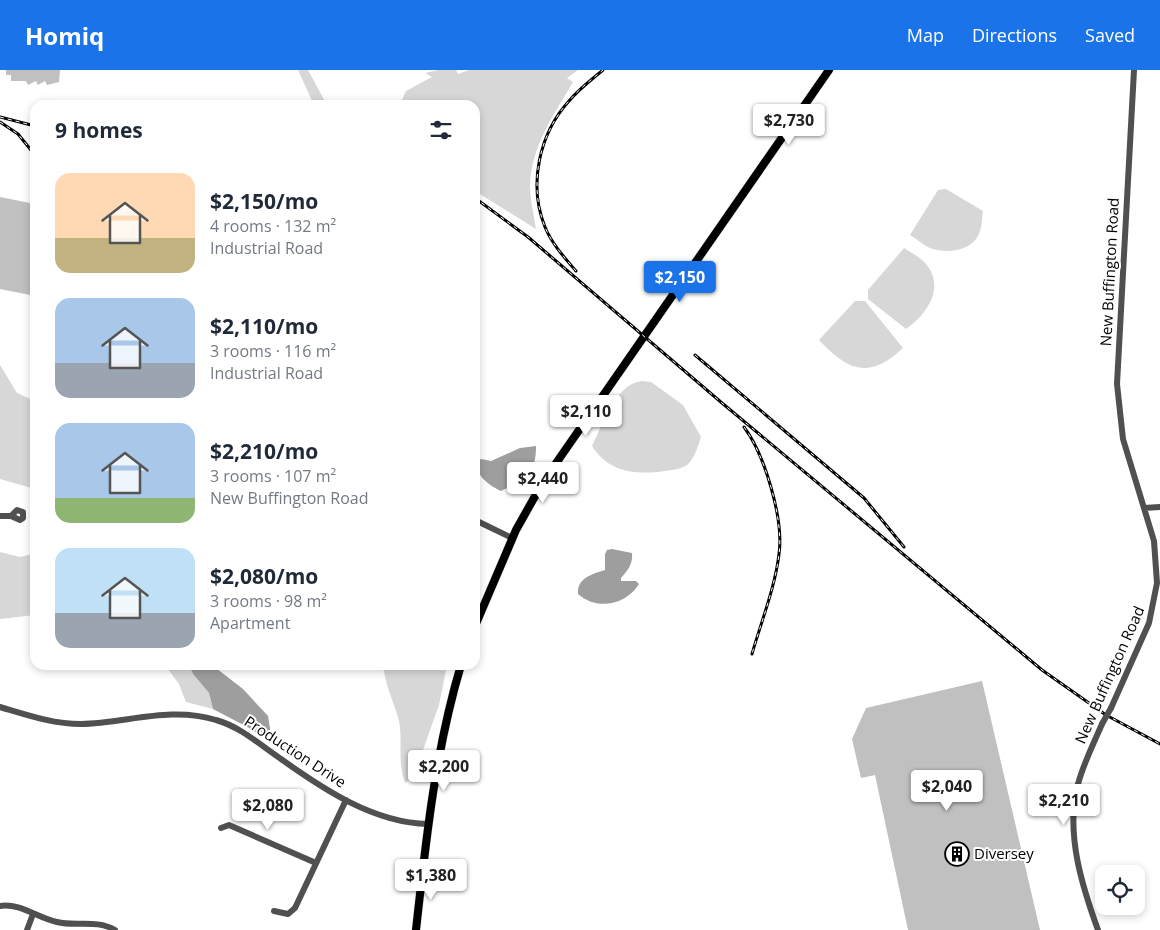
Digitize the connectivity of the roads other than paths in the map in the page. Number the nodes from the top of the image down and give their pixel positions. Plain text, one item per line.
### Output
1 (829, 70) edge
2 (1134, 70) edge
3 (1160, 507) edge
4 (1144, 508) junction
5 (0, 516) edge
6 (11, 516) dead end
7 (480, 522) edge
8 (512, 538) junction
9 (480, 614) edge
10 (460, 670) edge
11 (0, 707) edge
12 (346, 800) junction
13 (428, 824) junction
14 (221, 828) dead end
15 (316, 863) junction
16 (0, 906) edge
17 (274, 911) dead end
18 (33, 914) junction
19 (27, 930) edge
20 (115, 930) edge
21 (418, 930) edge
22 (1098, 930) edge

1 - 8 main road
2 - 4 street, New Buffington Road
3 - 4 street
4 - 22 street, New Buffington Road, bridge
5 - 6 street
7 - 8 street
8 - 9 main road
10 - 13 main road
11 - 12 street, Production Drive
12 - 13 street, Production Drive
12 - 15 street
13 - 21 main road
14 - 15 street
15 - 17 street
16 - 18 street
18 - 19 street
18 - 20 street

